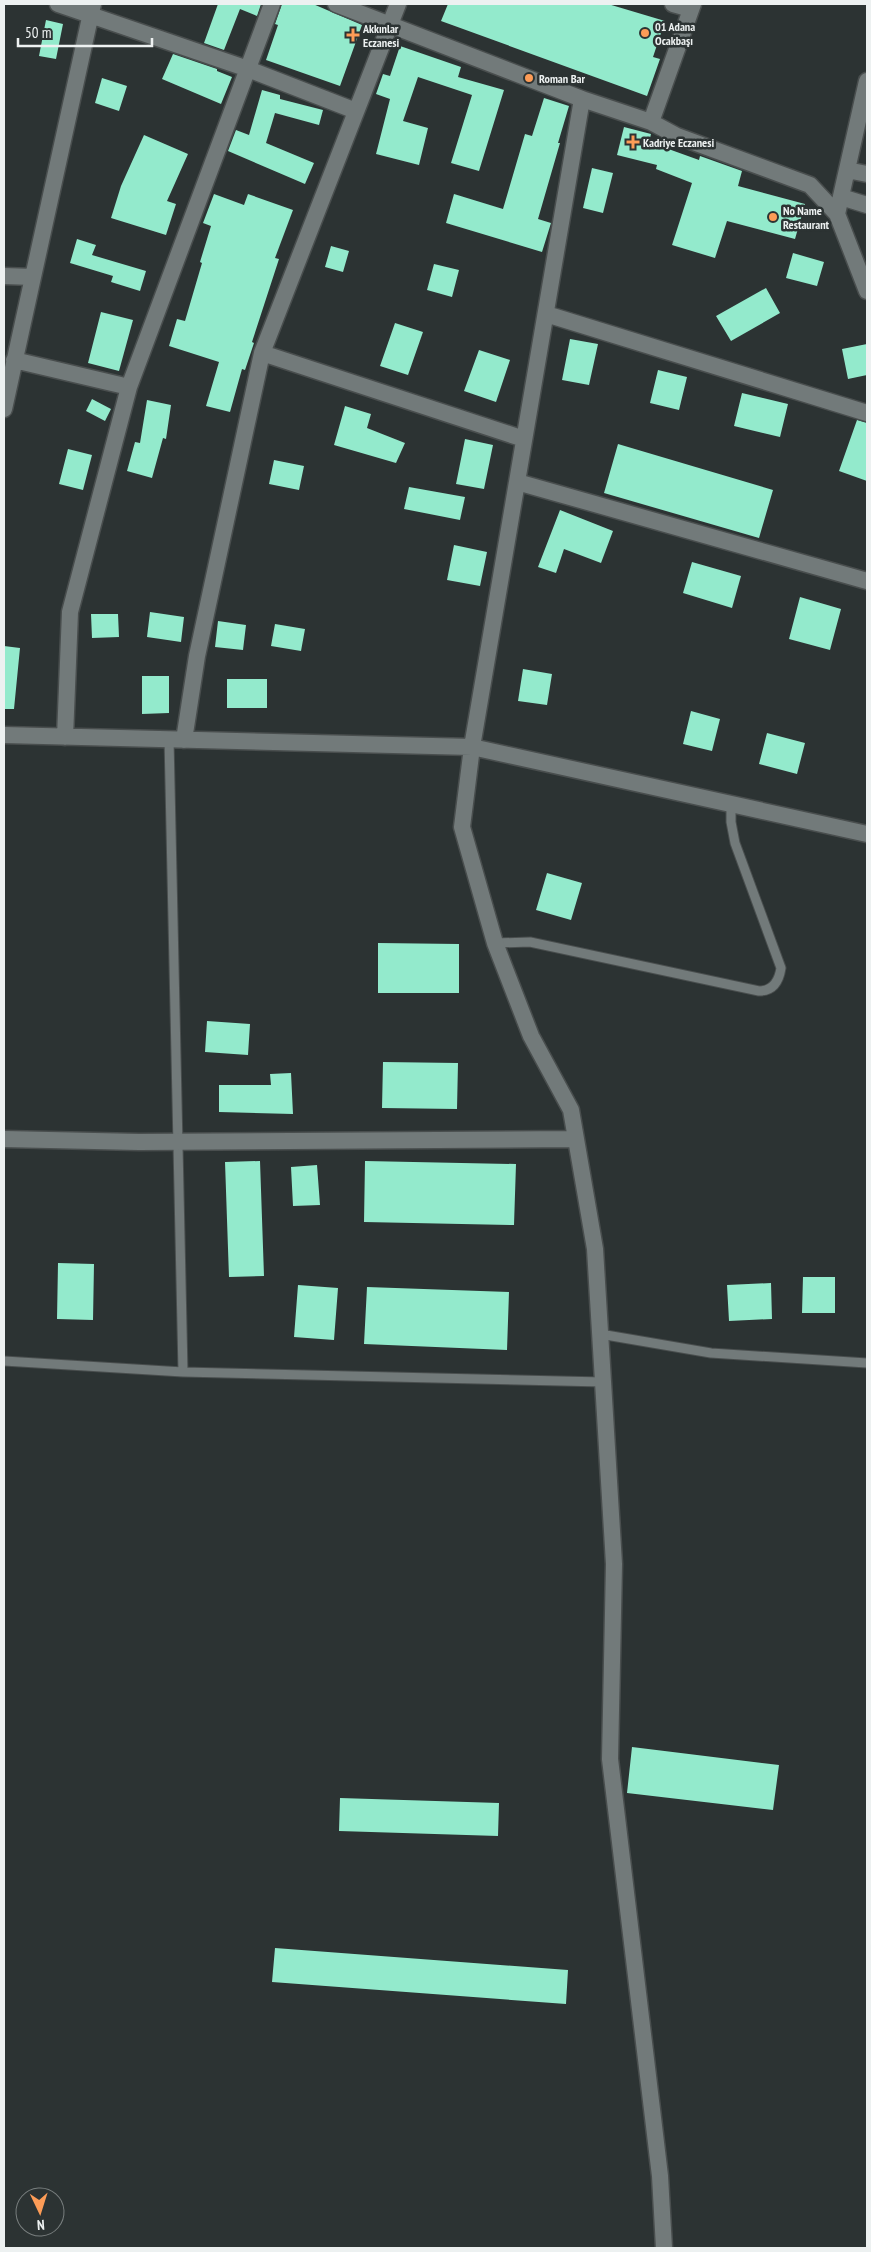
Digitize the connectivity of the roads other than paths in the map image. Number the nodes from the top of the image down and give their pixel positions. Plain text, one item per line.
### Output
1 (58, 4) edge
2 (272, 4) edge
3 (336, 4) edge
4 (398, 4) edge
5 (673, 4) edge
6 (692, 6) edge
7 (92, 9) edge
8 (390, 24) junction
9 (248, 70) junction
10 (867, 81) edge
11 (582, 99) junction
12 (356, 111) junction
13 (651, 122) junction
14 (847, 170) junction
15 (867, 174) edge
16 (840, 197) junction
17 (867, 205) edge
18 (837, 214) junction
19 (4, 276) edge
20 (33, 277) junction
21 (867, 291) edge
22 (546, 314) junction
23 (262, 353) junction
24 (14, 360) junction
25 (7, 383) edge
26 (128, 387) junction
27 (4, 409) edge
28 (867, 413) edge
29 (524, 439) junction
30 (517, 482) junction
31 (867, 581) edge
32 (4, 735) edge
33 (65, 737) junction
34 (176, 740) junction
35 (472, 747) junction
36 (731, 804) junction
37 (867, 834) edge
38 (495, 943) junction
39 (4, 1139) edge
40 (576, 1139) junction
41 (177, 1141) junction
42 (600, 1334) junction
43 (4, 1361) edge
44 (867, 1363) edge
45 (183, 1372) junction
46 (603, 1382) junction
47 (664, 2248) edge

1 - 7 street
2 - 9 street
3 - 8 street
4 - 8 street
5 - 6 street
6 - 13 street
7 - 9 street
7 - 20 street
8 - 11 street
8 - 12 street
9 - 12 street
9 - 26 street
10 - 14 street
11 - 13 street
11 - 22 street
12 - 23 street
13 - 18 street
14 - 15 street
14 - 16 street
16 - 17 street
16 - 18 street
18 - 21 street
19 - 20 street
20 - 24 street
22 - 28 street
22 - 29 street
23 - 29 street
23 - 34 street
24 - 25 street
24 - 26 street
25 - 27 street
26 - 33 street
29 - 30 street
30 - 31 street
30 - 35 street
32 - 33 street
33 - 34 street
34 - 35 street
34 - 41 lane
35 - 36 street
35 - 38 street
36 - 37 street
36 - 38 lane
38 - 40 street
39 - 41 street
40 - 41 street
40 - 42 street
41 - 45 lane
42 - 44 lane
42 - 46 street
43 - 45 lane
45 - 46 lane
46 - 47 street

